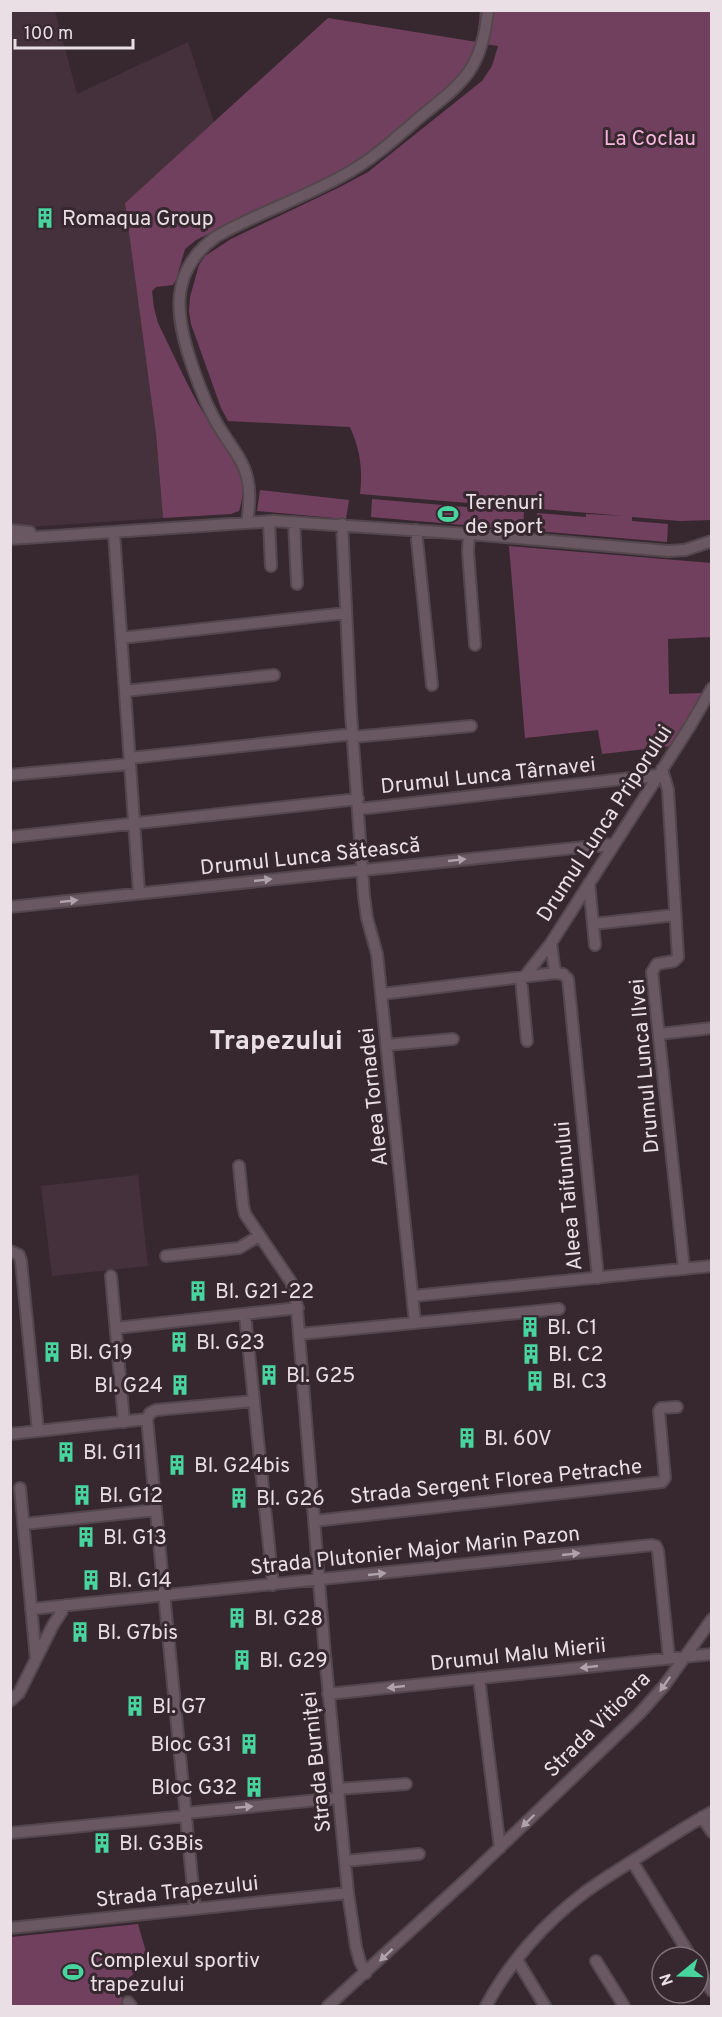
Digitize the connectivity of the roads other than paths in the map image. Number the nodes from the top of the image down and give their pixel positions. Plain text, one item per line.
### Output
1 (488, 10) edge
2 (269, 521) junction
3 (294, 522) junction
4 (247, 523) junction
5 (342, 524) junction
6 (10, 530) edge
7 (416, 530) junction
8 (114, 533) junction
9 (469, 534) junction
10 (47, 536) junction
11 (10, 539) edge
12 (711, 541) edge
13 (271, 566) dead end
14 (297, 584) dead end
15 (346, 613) junction
16 (121, 638) junction
17 (475, 645) dead end
18 (274, 675) dead end
19 (432, 685) dead end
20 (711, 688) edge
21 (125, 691) junction
22 (471, 726) dead end
23 (353, 735) junction
24 (130, 761) junction
25 (660, 772) junction
26 (10, 775) edge
27 (358, 804) junction
28 (134, 823) junction
29 (10, 837) edge
30 (614, 844) junction
31 (362, 870) junction
32 (589, 883) junction
33 (139, 893) junction
34 (10, 907) edge
35 (675, 915) junction
36 (594, 924) junction
37 (551, 943) junction
38 (596, 945) dead end
39 (555, 973) junction
40 (523, 977) junction
41 (382, 994) junction
42 (711, 1028) edge
43 (659, 1034) junction
44 (453, 1039) dead end
45 (527, 1041) dead end
46 (387, 1045) junction
47 (239, 1166) dead end
48 (260, 1236) junction
49 (10, 1251) edge
50 (166, 1256) dead end
51 (711, 1266) edge
52 (684, 1269) junction
53 (111, 1276) dead end
54 (598, 1278) junction
55 (413, 1296) junction
56 (298, 1308) junction
57 (559, 1309) dead end
58 (245, 1314) junction
59 (415, 1323) junction
60 (116, 1328) junction
61 (300, 1334) junction
62 (254, 1401) junction
63 (677, 1407) dead end
64 (147, 1419) junction
65 (124, 1422) junction
66 (38, 1431) junction
67 (10, 1434) edge
68 (20, 1488) dead end
69 (156, 1510) junction
70 (314, 1521) junction
71 (24, 1524) junction
72 (319, 1580) junction
73 (273, 1585) junction
74 (165, 1596) junction
75 (66, 1605) junction
76 (32, 1609) junction
77 (711, 1619) edge
78 (711, 1654) edge
79 (685, 1656) junction
80 (669, 1658) junction
81 (36, 1659) junction
82 (479, 1678) junction
83 (328, 1694) junction
84 (10, 1701) edge
85 (406, 1784) dead end
86 (338, 1794) junction
87 (186, 1814) junction
88 (707, 1815) edge
89 (711, 1832) edge
90 (10, 1833) edge
91 (500, 1848) junction
92 (419, 1854) dead end
93 (345, 1861) junction
94 (632, 1861) junction
95 (348, 1893) junction
96 (195, 1909) junction
97 (10, 1928) edge
98 (684, 1945) edge
99 (516, 1960) junction
100 (597, 1960) dead end
101 (366, 1973) junction
102 (488, 2005) edge
103 (328, 2007) edge
104 (545, 2007) edge
105 (624, 2007) edge

1 - 4 street
2 - 3 street
2 - 4 street
2 - 13 street
3 - 5 street
3 - 14 street
4 - 8 street
5 - 7 street
5 - 15 street, Drumul Lunca Târnavei
6 - 10 street
7 - 9 street
7 - 19 street
8 - 10 street
8 - 16 street
9 - 12 street
9 - 17 street
10 - 11 street
15 - 16 street
15 - 23 street, Drumul Lunca Târnavei
16 - 21 street
18 - 21 street
20 - 25 street, Drumul Lunca Priporului
21 - 24 street
22 - 23 street
23 - 24 street
23 - 27 street, Drumul Lunca Târnavei
24 - 26 street
24 - 28 street
25 - 27 street, Drumul Lunca Târnavei
25 - 30 street, Drumul Lunca Priporului
25 - 35 street, Drumul Lunca Ilvei
27 - 28 street
27 - 31 street, Drumul Lunca Târnavei
28 - 29 street
28 - 33 street
31 -> 30 street, Drumul Lunca Sătească
30 - 32 street, Drumul Lunca Priporului
33 -> 31 street, Drumul Lunca Sătească
31 - 41 street, Aleea Tornadei
32 - 36 street
32 - 37 street, Drumul Lunca Priporului
34 -> 33 street, Drumul Lunca Sătească
35 - 36 street
35 - 43 street, Drumul Lunca Ilvei
36 - 38 street
37 - 39 street, Aleea Taifunului
37 - 40 street, Drumul Lunca Priporului
39 - 40 street
39 - 54 street, Aleea Taifunului
40 - 41 street
40 - 45 street
41 - 46 street, Aleea Tornadei
42 - 43 street
43 - 52 street, Drumul Lunca Ilvei
44 - 46 street
46 - 55 street, Aleea Tornadei
47 - 48 street, Strada Burniței
48 - 50 street
48 - 56 street, Strada Burniței
49 - 66 street
51 - 52 street
52 - 54 street
53 - 60 street
54 - 55 street, Aleea Taifunului
55 - 59 street, Aleea Tornadei
56 - 58 street
56 - 61 street, Strada Burniței
57 - 59 street
58 - 60 street
58 - 62 street
59 - 61 street
60 - 65 street
61 - 70 street, Strada Burniței
62 - 64 street
62 - 73 street
63 - 70 street, Strada Sergent Florea Petrache
64 - 65 street
64 - 69 street
65 - 66 street
66 - 67 street
68 - 71 street
69 - 71 street
69 - 74 street
70 - 72 street, Strada Burniței
71 - 76 street
72 - 73 street, Strada Plutonier Major Marin Pazon
72 -> 80 street, Strada Plutonier Major Marin Pazon
72 - 83 street, Strada Burniței
73 - 74 street, Strada Plutonier Major Marin Pazon
74 - 75 street, Strada Plutonier Major Marin Pazon
74 - 87 street
75 - 76 street, Strada Plutonier Major Marin Pazon
75 - 81 street
76 - 81 street
77 - 79 street, Strada Vitioara
78 - 79 street, Drumul Malu Mierii
79 - 80 street, Drumul Malu Mierii
79 -> 91 street, Strada Vitioara
80 -> 82 street, Drumul Malu Mierii
81 - 84 street
82 -> 83 street, Drumul Malu Mierii
82 - 91 street
83 - 86 street, Strada Burniței
85 - 86 street
87 -> 86 street
86 - 93 street, Strada Burniței
87 - 90 street
87 - 96 street
88 - 89 street
88 - 94 street
91 -> 101 street, Strada Vitioara
92 - 93 street
93 - 95 street, Strada Burniței
94 - 98 street
94 - 99 street
95 - 96 street, Strada Trapezului
95 - 101 street, Strada Burniței
96 - 97 street, Strada Trapezului
99 - 102 street
99 - 104 street
100 - 105 street
101 - 103 street, Strada Vitioara

